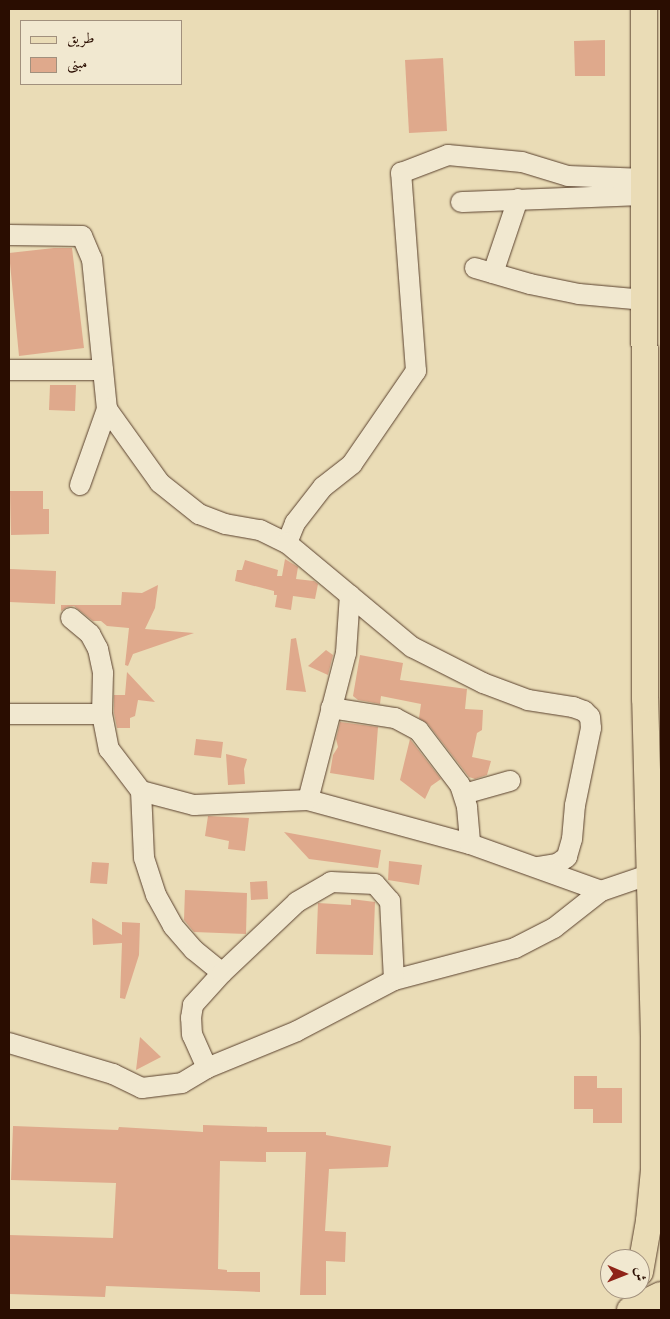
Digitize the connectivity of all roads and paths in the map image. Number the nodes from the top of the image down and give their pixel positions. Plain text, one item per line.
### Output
1 (644, 9) edge
2 (645, 187) junction
3 (518, 199) junction
4 (461, 202) dead end
5 (9, 235) edge
6 (645, 300) junction
7 (9, 370) edge
8 (103, 370) junction
9 (107, 409) junction
10 (80, 485) dead end
11 (287, 543) junction
12 (350, 595) junction
13 (71, 618) dead end
14 (331, 708) junction
15 (9, 714) edge
16 (102, 714) junction
17 (510, 781) dead end
18 (141, 791) junction
19 (464, 794) junction
20 (308, 800) junction
21 (470, 844) junction
22 (537, 867) junction
23 (648, 875) junction
24 (601, 891) junction
25 (222, 973) junction
26 (394, 980) junction
27 (657, 1037) edge
28 (9, 1043) edge
29 (207, 1068) junction
30 (644, 1249) edge
31 (661, 1295) edge
32 (633, 1302) edge

1 - 2 main road
2 - 3 street
2 - 6 main road
2 - 11 street
3 - 4 street
3 - 6 street
5 - 8 street
6 - 23 main road
7 - 8 street
8 - 9 street
9 - 10 street
9 - 11 street
11 - 12 street
12 - 14 street
12 - 22 street
13 - 16 street
14 - 19 street
14 - 20 street
15 - 16 street
16 - 18 street
17 - 19 street
18 - 20 street
18 - 25 street
19 - 21 street
20 - 21 street
21 - 22 street
22 - 24 street
23 - 24 street
23 - 27 main road
24 - 26 street
25 - 26 street
25 - 29 street
26 - 29 street
27 - 30 main road
28 - 29 street
31 - 32 main road

